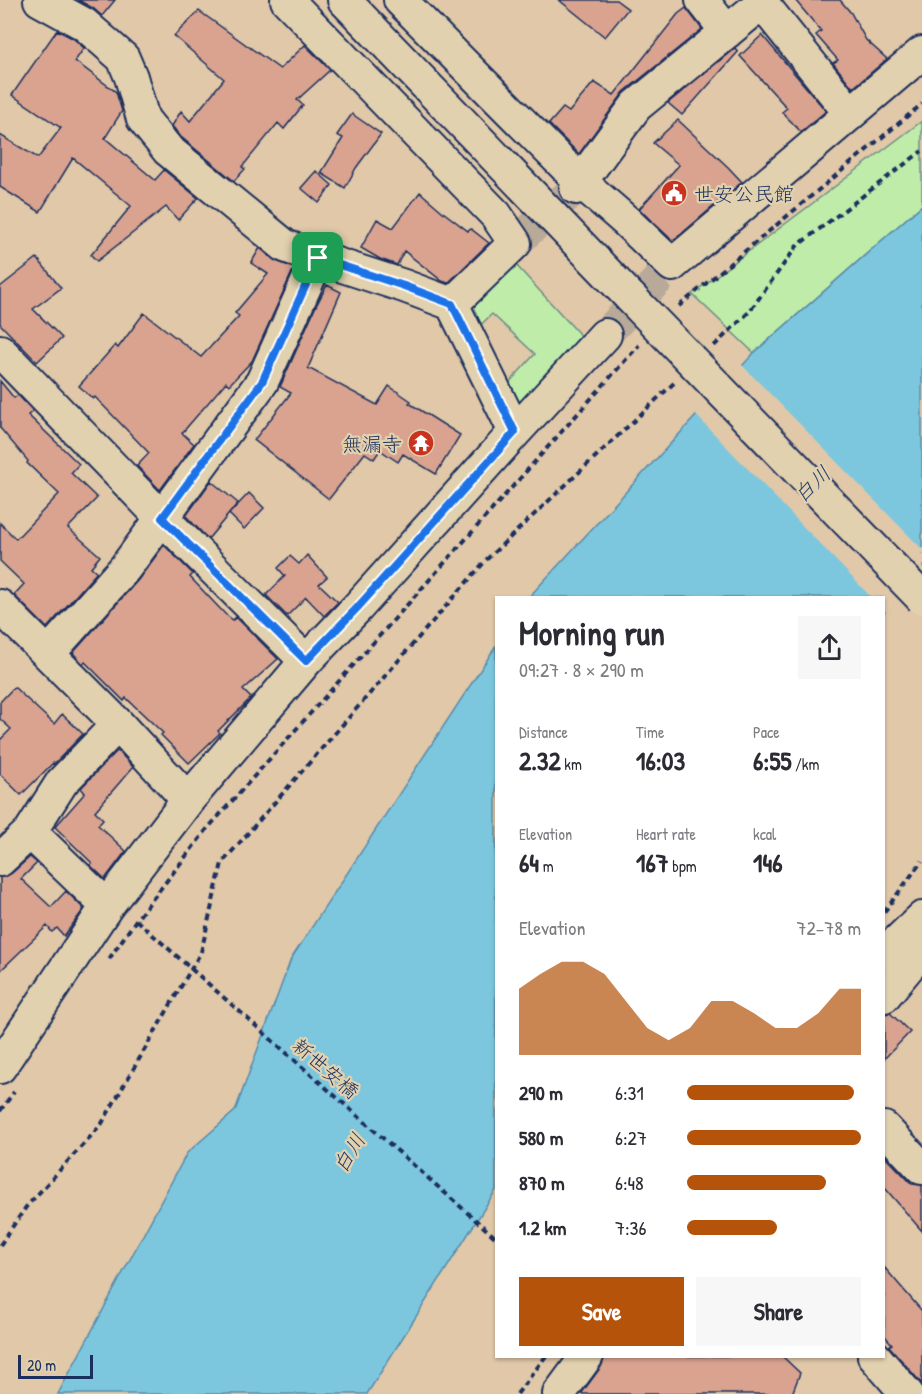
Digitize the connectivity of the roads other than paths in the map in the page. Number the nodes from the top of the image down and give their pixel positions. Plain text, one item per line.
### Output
1 (40, 0) edge
2 (287, 0) edge
3 (344, 0) edge
4 (400, 0) edge
5 (702, 0) edge
6 (727, 32) junction
7 (922, 53) edge
8 (850, 113) junction
9 (579, 185) junction
10 (318, 258) junction
11 (452, 304) junction
12 (605, 335) tunnel mouth
13 (0, 351) edge
14 (515, 432) junction
15 (162, 518) junction
16 (922, 598) edge
17 (0, 606) edge
18 (48, 654) junction
19 (306, 661) junction
20 (118, 723) junction
21 (188, 800) junction
22 (30, 832) junction
23 (0, 860) edge
24 (107, 906) junction
25 (922, 918) edge
26 (922, 950) edge
27 (885, 953) edge
28 (885, 995) edge
29 (9, 1076) edge
30 (885, 1129) edge
31 (922, 1168) edge
32 (586, 1358) edge
33 (876, 1358) edge
34 (559, 1394) edge
35 (908, 1394) edge

1 - 10 street
2 - 11 street
3 - 16 street, bridge
4 - 9 street
5 - 6 street
6 - 8 street
6 - 9 street
7 - 8 street
8 - 9 street
10 - 11 street
10 - 15 street
11 - 14 street
12 - 14 street
13 - 15 street
14 - 19 street
15 - 18 street
15 - 19 street
17 - 18 street
18 - 20 street
19 - 21 street
20 - 21 street
20 - 22 street
21 - 24 street
22 - 23 street
22 - 24 street
24 - 29 street
25 - 27 street
26 - 28 street
30 - 31 street
32 - 34 street
33 - 35 street

